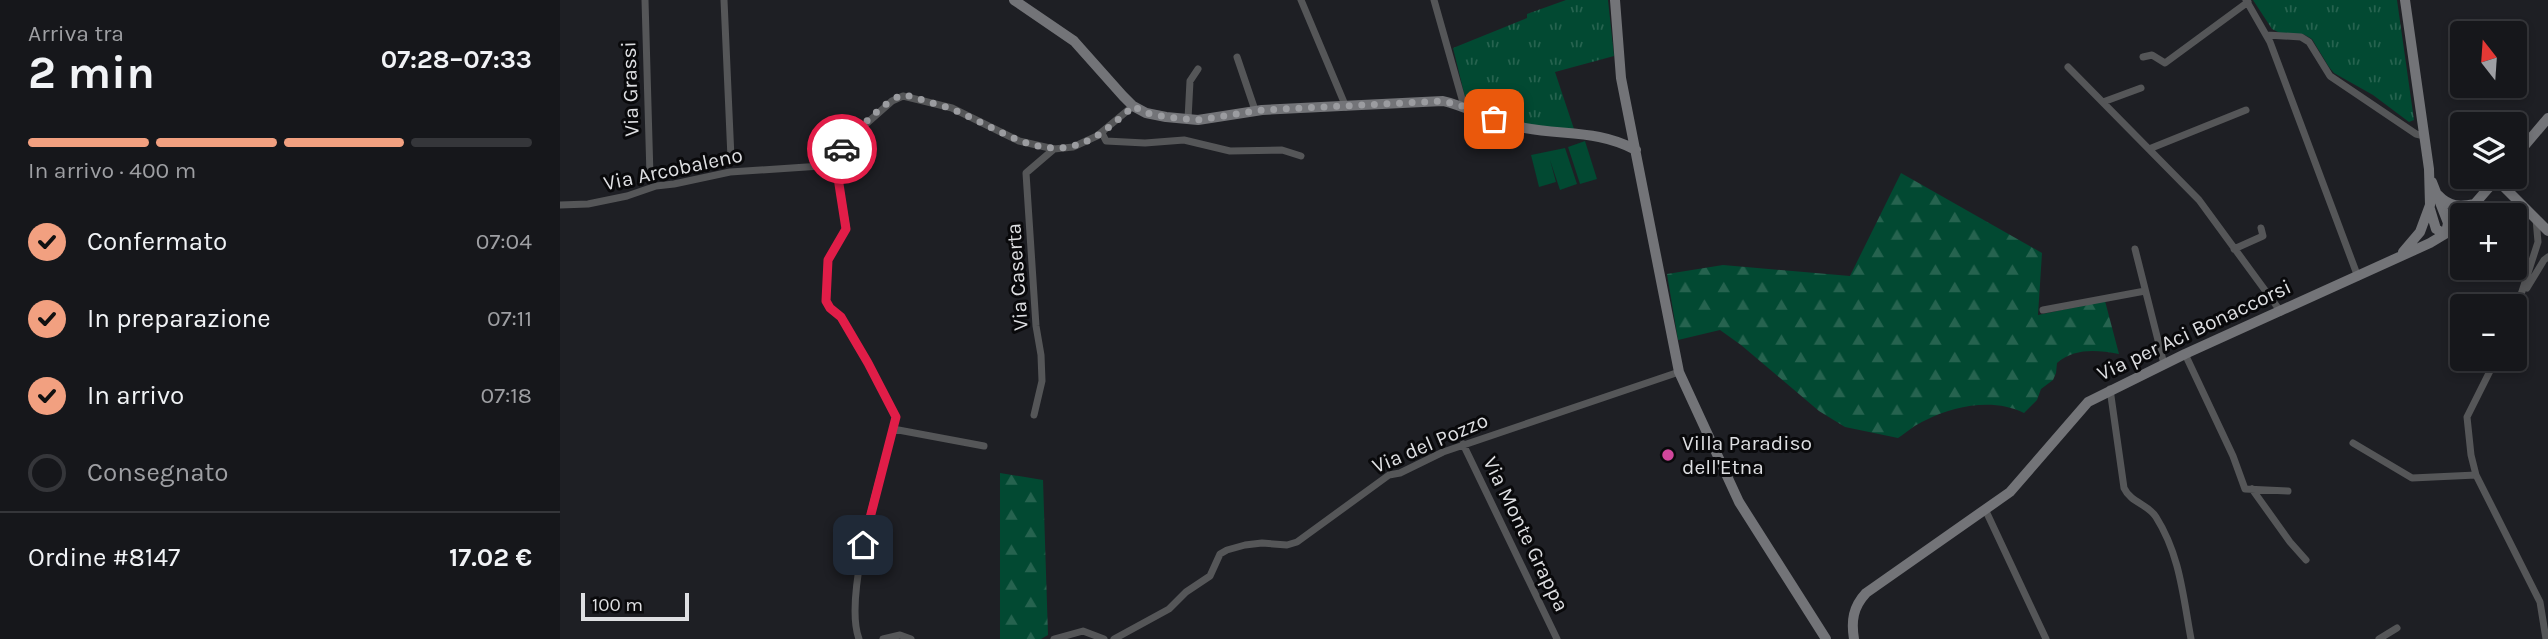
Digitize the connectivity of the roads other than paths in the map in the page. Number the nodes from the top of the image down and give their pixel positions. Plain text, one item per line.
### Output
1 (645, 0) edge
2 (724, 0) edge
3 (1014, 0) edge
4 (1301, 0) edge
5 (1434, 0) edge
6 (1615, 0) edge
7 (2405, 0) edge
8 (2247, 1) edge
9 (2267, 35) junction
10 (1237, 57) dead end
11 (2143, 57) dead end
12 (2068, 67) dead end
13 (1198, 69) dead end
14 (2141, 88) dead end
15 (2103, 102) junction
16 (1133, 106) junction
17 (1464, 106) junction
18 (1346, 107) junction
19 (1255, 110) junction
20 (2246, 110) dead end
21 (2548, 118) edge
22 (1188, 119) junction
23 (1102, 133) junction
24 (2424, 136) junction
25 (2527, 143) edge
26 (1054, 149) junction
27 (2149, 149) junction
28 (1636, 150) junction
29 (1301, 156) dead end
30 (731, 158) dead end
31 (836, 165) junction
32 (2429, 169) junction
33 (650, 176) dead end
34 (2488, 189) edge
35 (2508, 189) edge
36 (2436, 194) junction
37 (2476, 203) edge
38 (2450, 204) edge
39 (560, 205) edge
40 (2430, 205) junction
41 (2536, 218) junction
42 (2260, 228) dead end
43 (2450, 229) edge
44 (2548, 233) edge
45 (2445, 234) junction
46 (2538, 242) junction
47 (2134, 249) dead end
48 (2234, 249) junction
49 (2548, 251) edge
50 (2546, 258) edge
51 (2395, 260) junction
52 (2358, 277) junction
53 (2145, 290) junction
54 (2522, 294) edge
55 (2524, 294) edge
56 (2043, 310) dead end
57 (2281, 312) junction
58 (2185, 354) junction
59 (2164, 364) junction
60 (2490, 371) edge
61 (1679, 372) junction
62 (2110, 389) junction
63 (1034, 415) dead end
64 (893, 429) junction
65 (2353, 443) dead end
66 (1464, 444) junction
67 (984, 446) dead end
68 (2476, 475) junction
69 (2252, 489) junction
70 (2288, 491) dead end
71 (1985, 509) junction
72 (2306, 560) dead end
73 (2397, 628) dead end
74 (859, 639) edge
75 (883, 639) edge
76 (911, 639) edge
77 (1054, 639) edge
78 (1104, 639) edge
79 (1114, 639) edge
80 (1558, 639) edge
81 (1826, 639) edge
82 (1854, 639) edge
83 (2046, 639) edge
84 (2191, 639) edge
85 (2379, 639) edge
86 (2546, 639) edge

1 - 33 street, Via Grassi
2 - 30 street
3 - 16 main road
4 - 18 street
5 - 17 street
6 - 28 main road
7 - 24 main road
8 - 9 street
8 - 11 street
9 - 24 street
9 - 52 street
10 - 19 street
12 - 15 street
13 - 22 street
14 - 15 street
15 - 27 street
16 - 22 main road
16 - 23 street
17 - 18 main road
17 - 28 main road
18 - 19 main road
19 - 22 main road
20 - 27 street
21 - 25 main road
23 - 26 street
23 - 29 street
24 - 32 main road
26 - 31 street
26 - 63 street, Via Caserta
27 - 48 street
28 - 61 main road
31 - 39 street, Via Arcobaleno
31 - 64 street
32 - 36 main road
32 - 40 main road
34 - 37 main road, Via per Aci Bonaccorsi
35 - 41 main road
36 - 38 main road
36 - 45 main road
40 - 45 main road
40 - 51 main road
41 - 44 main road
41 - 46 street
42 - 48 street
43 - 45 main road, Via per Aci Bonaccorsi
44 - 46 street
45 - 51 main road, Via per Aci Bonaccorsi
46 - 54 street
47 - 53 street
48 - 57 street
49 - 50 street
50 - 55 street
51 - 52 main road, Via per Aci Bonaccorsi
52 - 57 main road, Via per Aci Bonaccorsi
53 - 56 street
53 - 59 street
57 - 58 main road, Via per Aci Bonaccorsi
58 - 59 main road, Via per Aci Bonaccorsi
58 - 69 street
59 - 62 main road, Via per Aci Bonaccorsi
60 - 68 street
61 - 66 street, Via del Pozzo
61 - 81 main road
62 - 71 main road, Via per Aci Bonaccorsi
62 - 84 street
64 - 67 street
64 - 74 street
65 - 68 street
66 - 79 street, Via del Pozzo
66 - 80 street, Via Monte Grappa
68 - 86 street
69 - 70 street
69 - 72 street
71 - 82 main road, Via per Aci Bonaccorsi
71 - 83 street
73 - 85 street
75 - 76 street
77 - 78 street

